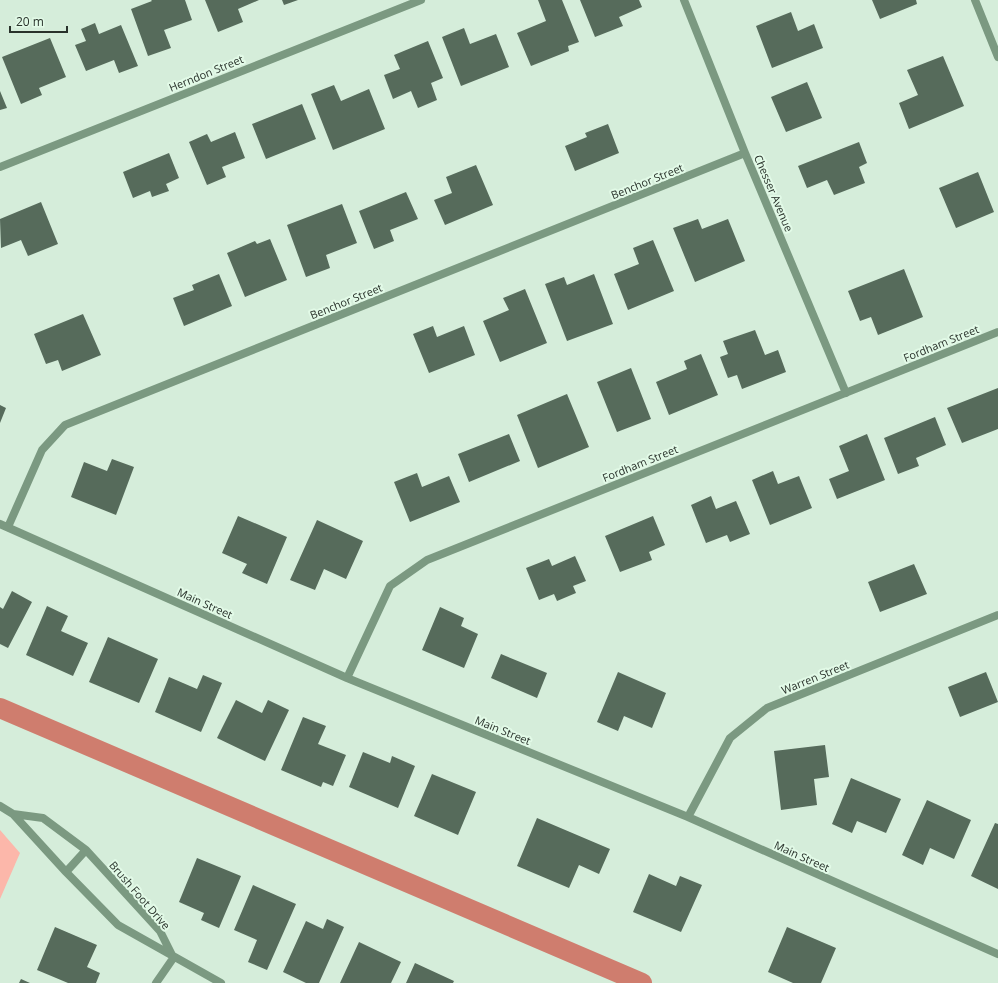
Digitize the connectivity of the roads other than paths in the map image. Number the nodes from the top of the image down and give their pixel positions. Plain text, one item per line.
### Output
1 (421, 0) edge
2 (684, 0) edge
3 (975, 0) edge
4 (998, 54) edge
5 (746, 153) junction
6 (0, 167) edge
7 (998, 332) edge
8 (846, 393) junction
9 (0, 524) edge
10 (8, 527) junction
11 (998, 615) edge
12 (347, 678) junction
13 (0, 806) edge
14 (13, 814) junction
15 (688, 817) junction
16 (86, 850) junction
17 (66, 872) junction
18 (998, 954) edge
19 (174, 958) junction
20 (156, 983) edge
21 (221, 983) edge

1 - 6 street, Herndon Street
2 - 5 street, Chesser Avenue
3 - 4 street
5 - 8 street, Chesser Avenue
5 - 10 street, Benchor Street
7 - 8 street, Fordham Street
8 - 12 street, Fordham Street
9 - 10 street, Main Street
10 - 12 street, Main Street
11 - 15 street, Warren Street
12 - 15 street, Main Street
13 - 14 street, Brush Foot Drive
14 - 16 street, Brush Foot Drive
14 - 17 street, Brush Foot Drive
15 - 18 street, Main Street
16 - 17 street
16 - 19 street, Brush Foot Drive
17 - 19 street, Brush Foot Drive
19 - 20 street
19 - 21 street, Brush Foot Drive

